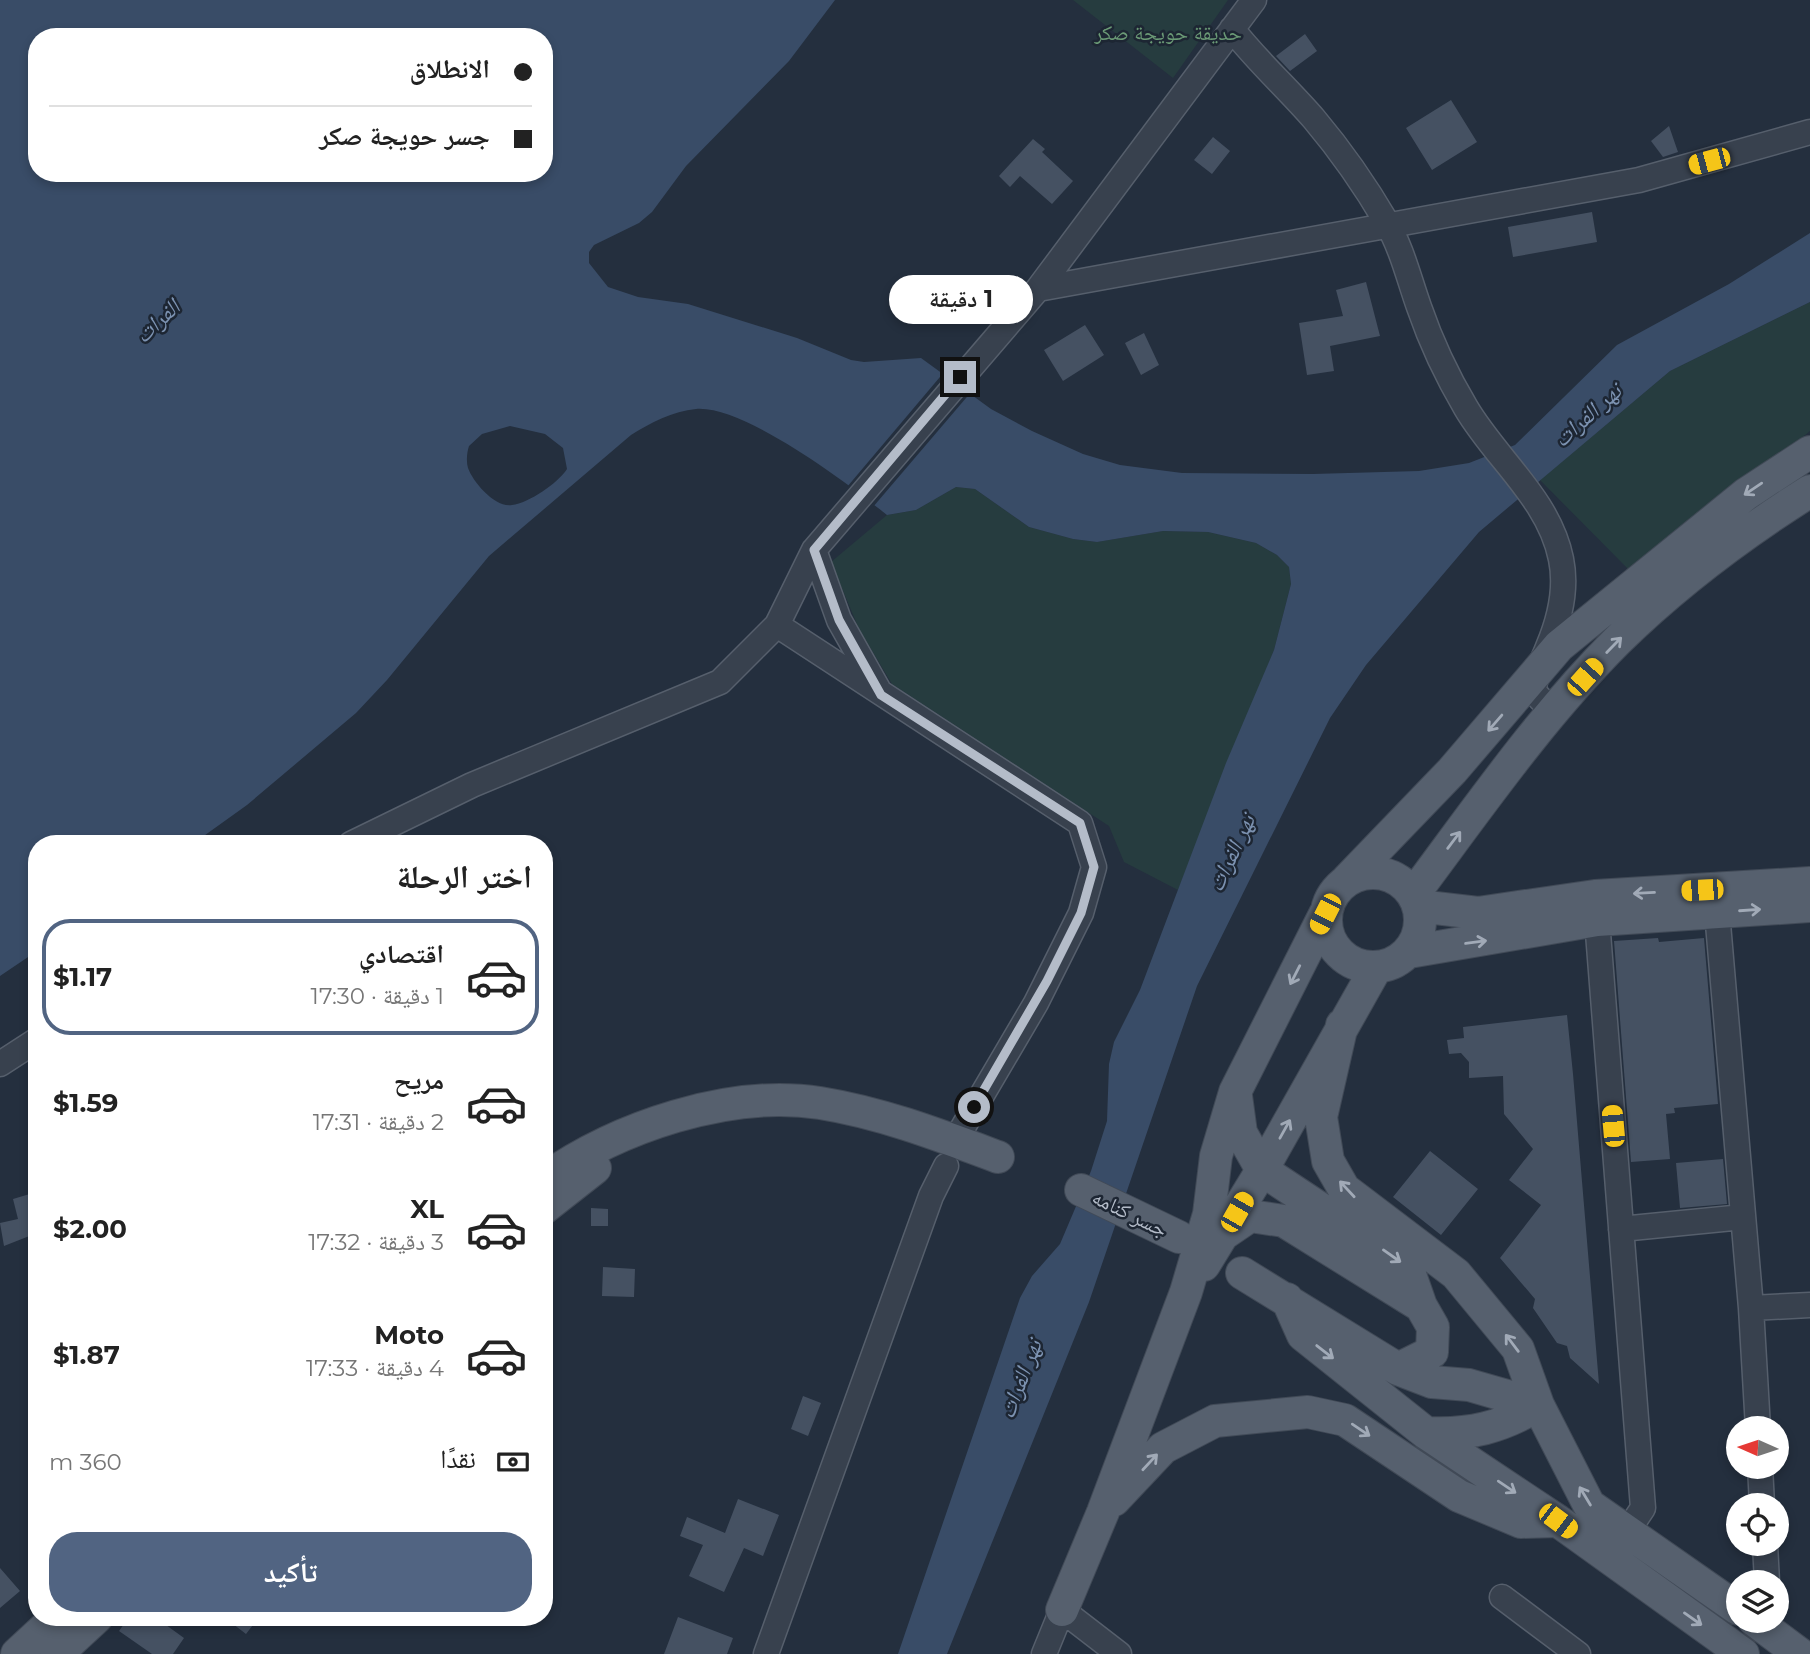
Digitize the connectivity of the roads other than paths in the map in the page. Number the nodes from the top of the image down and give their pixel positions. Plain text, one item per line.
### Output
1 (1254, 0) edge
2 (1232, 29) junction
3 (1810, 132) edge
4 (1388, 224) junction
5 (1038, 289) junction
6 (1810, 452) edge
7 (1810, 491) edge
8 (814, 550) junction
9 (777, 625) junction
10 (1536, 673) junction
11 (881, 695) junction
12 (1553, 712) junction
13 (369, 835) edge
14 (1347, 880) junction
15 (1810, 883) edge
16 (1416, 900) junction
17 (1810, 906) edge
18 (1717, 912) junction
19 (1325, 914) junction
20 (1597, 920) junction
21 (1409, 952) junction
22 (1377, 968) junction
23 (1342, 1025) junction
24 (28, 1046) edge
25 (0, 1064) edge
26 (1235, 1091) junction
27 (962, 1129) dead end
28 (638, 1130) junction
29 (998, 1157) dead end
30 (946, 1166) dead end
31 (1262, 1170) junction
32 (553, 1173) edge
33 (1081, 1190) dead end
34 (553, 1201) edge
35 (1743, 1217) junction
36 (1621, 1229) junction
37 (1225, 1234) junction
38 (1179, 1237) dead end
39 (1242, 1273) dead end
40 (1186, 1292) junction
41 (1286, 1298) junction
42 (1810, 1304) edge
43 (1421, 1306) junction
44 (1751, 1308) junction
45 (1398, 1369) junction
46 (1538, 1405) junction
47 (1757, 1416) edge
48 (1426, 1433) junction
49 (1104, 1512) junction
50 (1558, 1521) junction
51 (1628, 1532) junction
52 (1502, 1597) dead end
53 (1726, 1601) edge
54 (1062, 1610) junction
55 (48, 1626) edge
56 (89, 1626) edge
57 (1775, 1633) edge
58 (64, 1652) edge
59 (1737, 1652) edge
60 (17, 1654) edge
61 (766, 1654) edge
62 (1044, 1654) edge
63 (1119, 1654) edge
64 (1578, 1654) edge
65 (1800, 1654) edge

1 - 2 street
2 - 4 street
2 - 5 street
3 - 4 street
4 - 5 street
4 - 10 street
5 - 8 street
6 -> 10 main road
12 -> 7 main road
8 - 9 street
8 - 11 street
9 - 11 street
9 - 13 street
10 - 12 street
10 -> 14 main road
11 - 27 street
16 -> 12 main road
14 - 16 main road
14 - 19 main road
15 -> 16 main road
16 - 21 main road
18 -> 17 main road
18 - 20 main road
18 - 35 street
19 - 22 main road
19 -> 26 main road
21 -> 20 main road
20 - 36 street
21 - 22 main road
22 - 23 main road
31 -> 23 main road
46 -> 23 main road
24 - 25 street
26 - 31 main road
26 - 40 main road
28 - 29 main road
28 - 32 main road
28 - 34 main road
30 - 61 street
31 - 37 main road
31 -> 43 main road
33 - 38 main road, جسر كنامه
35 - 36 street
35 - 44 street
36 - 51 street
37 - 40 main road
37 - 43 main road
39 - 41 main road
40 - 49 main road
41 - 45 main road
41 -> 48 main road
42 - 44 street
43 - 45 main road
44 - 47 street
45 - 46 main road
46 - 48 main road
51 -> 46 main road
48 -> 50 main road
49 -> 50 main road
49 - 54 main road
50 -> 59 main road
51 - 53 main road
52 - 64 street
54 - 62 street
54 - 63 street
55 - 60 main road
56 - 58 main road
57 - 65 main road

